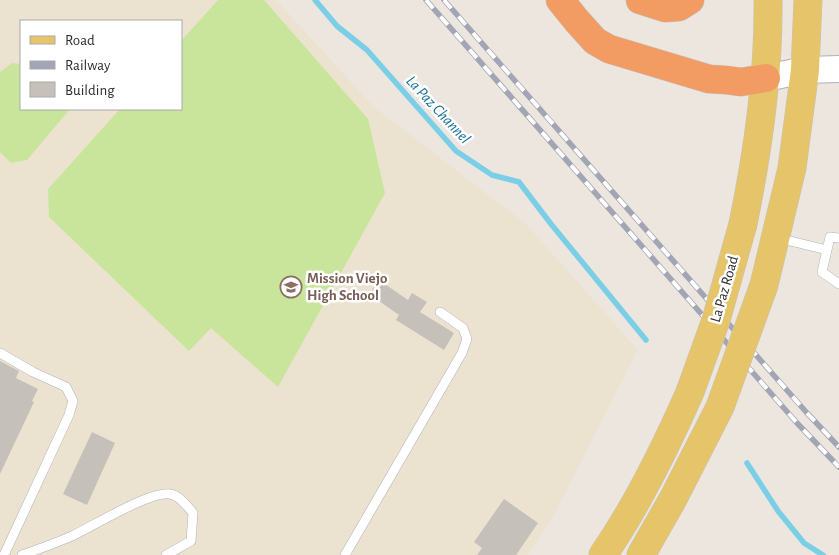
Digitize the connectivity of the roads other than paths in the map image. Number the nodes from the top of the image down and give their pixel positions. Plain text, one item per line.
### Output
1 (560, 0) edge
2 (640, 0) edge
3 (690, 0) edge
4 (768, 0) edge
5 (808, 0) edge
6 (839, 69) edge
7 (806, 70) junction
8 (766, 78) junction
9 (776, 237) junction
10 (839, 238) edge
11 (827, 250) junction
12 (839, 284) edge
13 (440, 312) dead end
14 (0, 353) edge
15 (4, 555) edge
16 (22, 555) edge
17 (166, 555) edge
18 (345, 555) edge
19 (603, 555) edge
20 (641, 555) edge

1 - 8 highway
2 - 3 highway
4 - 8 main road, La Paz Road
5 - 7 main road
6 - 7 main road
7 - 8 main road
7 - 9 main road
8 - 19 main road, La Paz Road, bridge
9 - 11 lane
9 - 20 main road, bridge
10 - 11 lane
11 - 12 lane
13 - 18 lane
14 - 15 lane
16 - 17 lane

